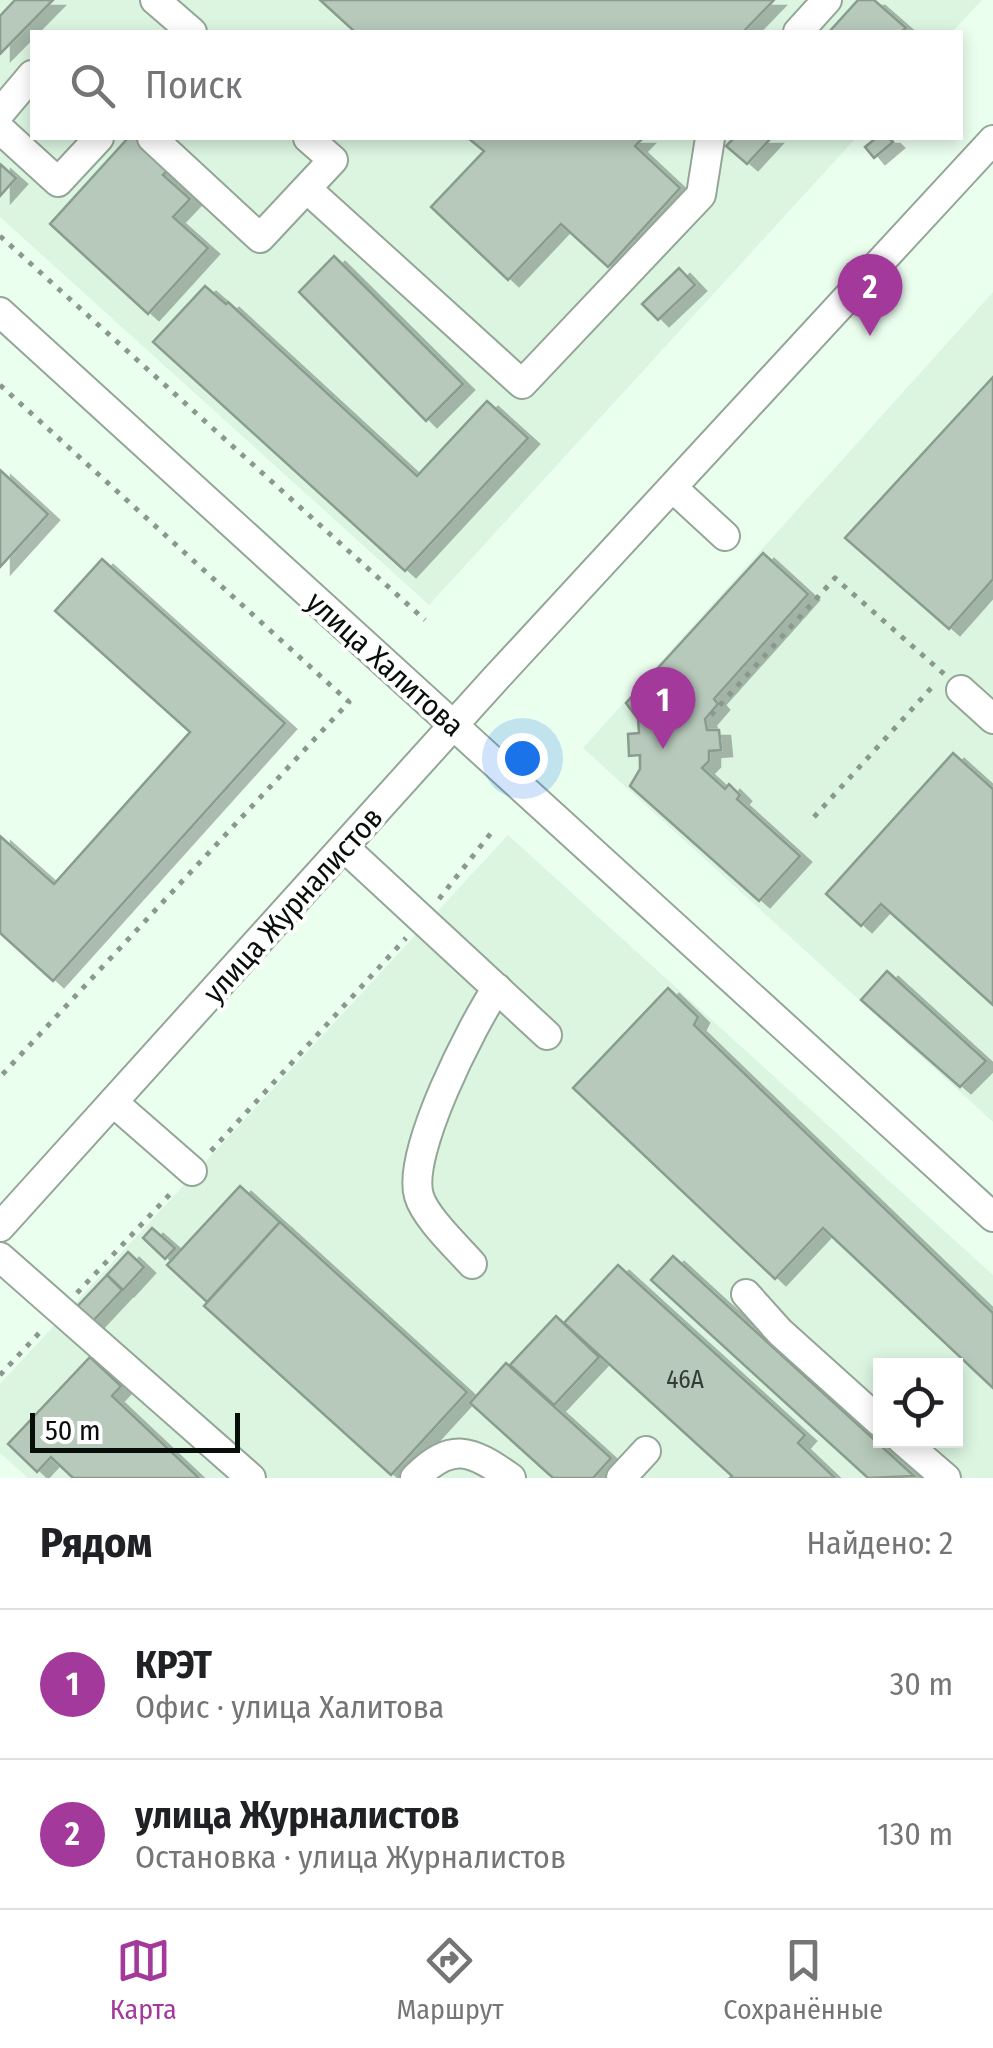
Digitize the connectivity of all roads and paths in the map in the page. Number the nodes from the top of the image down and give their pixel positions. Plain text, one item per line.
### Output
1 (155, 0) edge
2 (827, 0) edge
3 (190, 30) edge
4 (800, 30) edge
5 (30, 76) edge
6 (0, 113) edge
7 (0, 129) edge
8 (97, 140) edge
9 (154, 140) edge
10 (310, 140) edge
11 (710, 140) edge
12 (993, 140) edge
13 (307, 189) junction
14 (0, 236) edge
15 (0, 312) edge
16 (0, 385) edge
17 (673, 488) junction
18 (725, 536) dead end
19 (424, 620) dead end
20 (960, 690) dead end
21 (711, 715) dead end
22 (993, 719) edge
23 (452, 726) junction
24 (814, 817) dead end
25 (492, 833) dead end
26 (345, 848) junction
27 (423, 919) junction
28 (496, 988) junction
29 (547, 1035) dead end
30 (0, 1077) edge
31 (114, 1102) junction
32 (192, 1171) junction
33 (993, 1217) edge
34 (0, 1227) edge
35 (0, 1257) edge
36 (472, 1264) dead end
37 (746, 1294) dead end
38 (60, 1311) junction
39 (0, 1376) edge
40 (873, 1416) edge
41 (911, 1448) edge
42 (646, 1450) dead end
43 (251, 1478) edge
44 (414, 1478) edge
45 (510, 1478) edge
46 (621, 1478) edge
47 (946, 1478) edge

1 - 3 street
2 - 4 street
5 - 6 street
7 - 8 street
9 - 13 street
10 - 13 street
11 - 13 street
12 - 17 street, улица Журналистов
14 - 19 path
15 - 23 street, улица Халитова
16 - 30 path
17 - 18 street
17 - 23 street, улица Журналистов
20 - 22 street
21 - 24 path
23 - 26 street, улица Журналистов
23 - 33 street, улица Халитова
25 - 27 path
26 - 27 street
26 - 31 street, улица Журналистов
27 - 28 street
27 - 32 path
28 - 29 street
28 - 36 street
31 - 32 street
31 - 34 street, улица Журналистов
32 - 38 path
35 - 38 street
37 - 40 street
38 - 39 path
38 - 43 street
41 - 47 street
42 - 46 street
44 - 45 street

